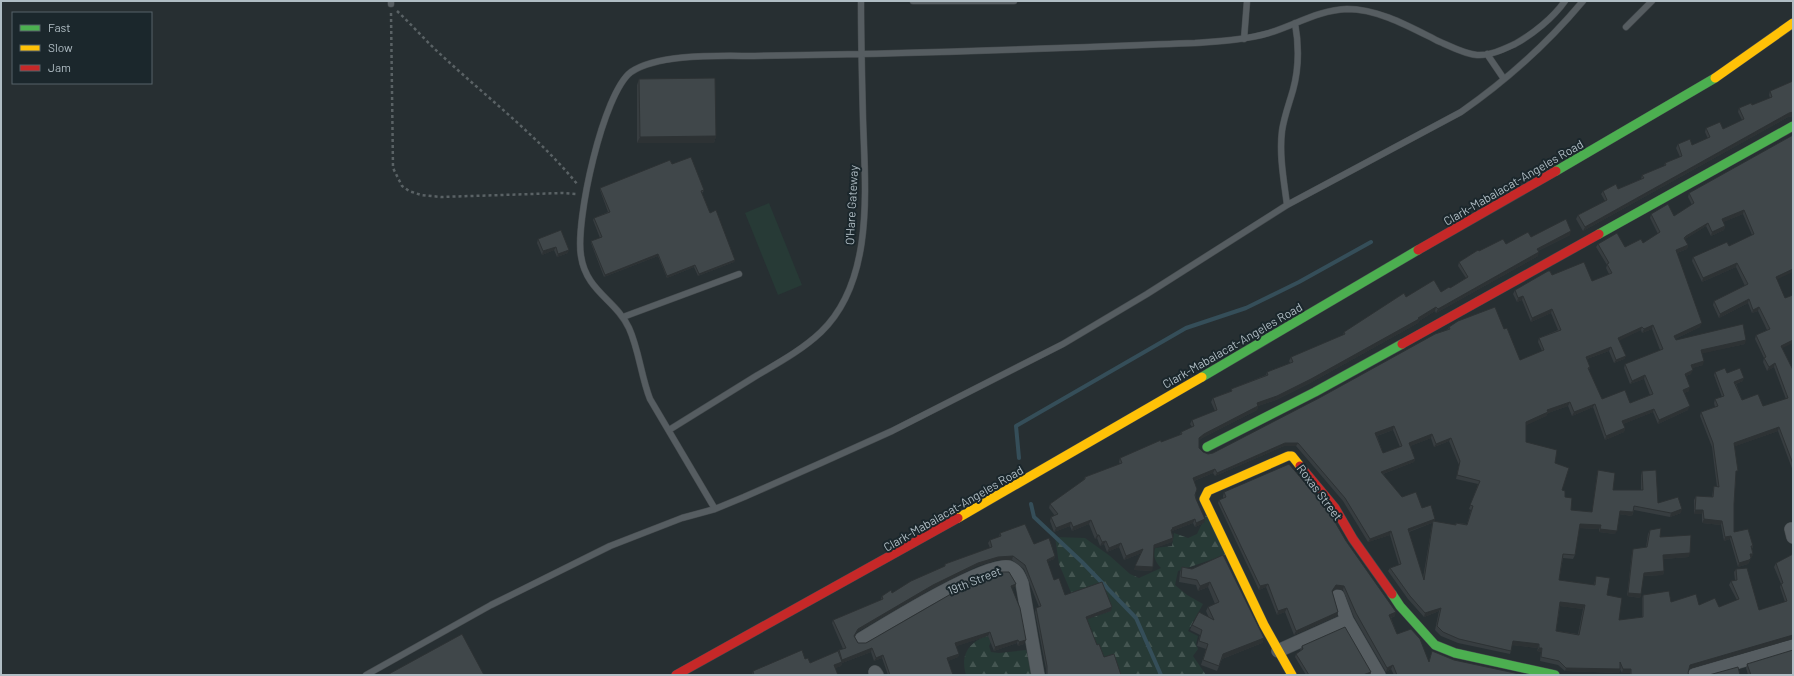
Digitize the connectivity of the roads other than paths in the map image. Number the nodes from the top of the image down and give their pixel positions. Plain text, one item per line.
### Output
1 (861, 1) edge
2 (913, 1) edge
3 (979, 1) edge
4 (1014, 1) edge
5 (1247, 1) edge
6 (1565, 1) edge
7 (1583, 1) edge
8 (1652, 1) edge
9 (943, 2) edge
10 (1295, 23) junction
11 (1793, 23) edge
12 (1626, 27) dead end
13 (1244, 39) junction
14 (861, 54) junction
15 (1487, 54) junction
16 (1504, 79) junction
17 (1793, 126) edge
18 (1287, 205) junction
19 (739, 274) dead end
20 (623, 317) junction
21 (669, 430) junction
22 (1207, 447) dead end
23 (715, 509) junction
24 (1338, 596) dead end
25 (1347, 620) junction
26 (861, 639) dead end
27 (1793, 646) edge
28 (1278, 651) junction
29 (366, 675) edge
30 (676, 675) edge
31 (1038, 675) edge
32 (1292, 675) edge
33 (1378, 675) edge
34 (1555, 675) edge
35 (1694, 675) edge

1 - 14 lane, O'Hare Gateway
2 - 9 lane
3 - 4 lane
3 - 9 lane
5 - 13 lane
6 - 15 lane
7 - 16 lane
8 - 12 lane
10 - 13 lane
10 - 15 lane
10 - 18 lane
11 - 30 street, Clark-Mabalacat-Angeles Road
13 - 14 lane
14 - 20 lane
14 - 21 lane, O'Hare Gateway
15 - 16 lane
16 - 18 lane
17 - 22 street
18 - 23 lane
19 - 20 lane
20 - 21 lane
21 - 23 lane
23 - 29 lane
24 - 25 street
25 - 28 street
25 - 33 street
26 - 31 street, 19th Street
27 - 35 street
28 - 32 street
28 - 34 street, Roxas Street

